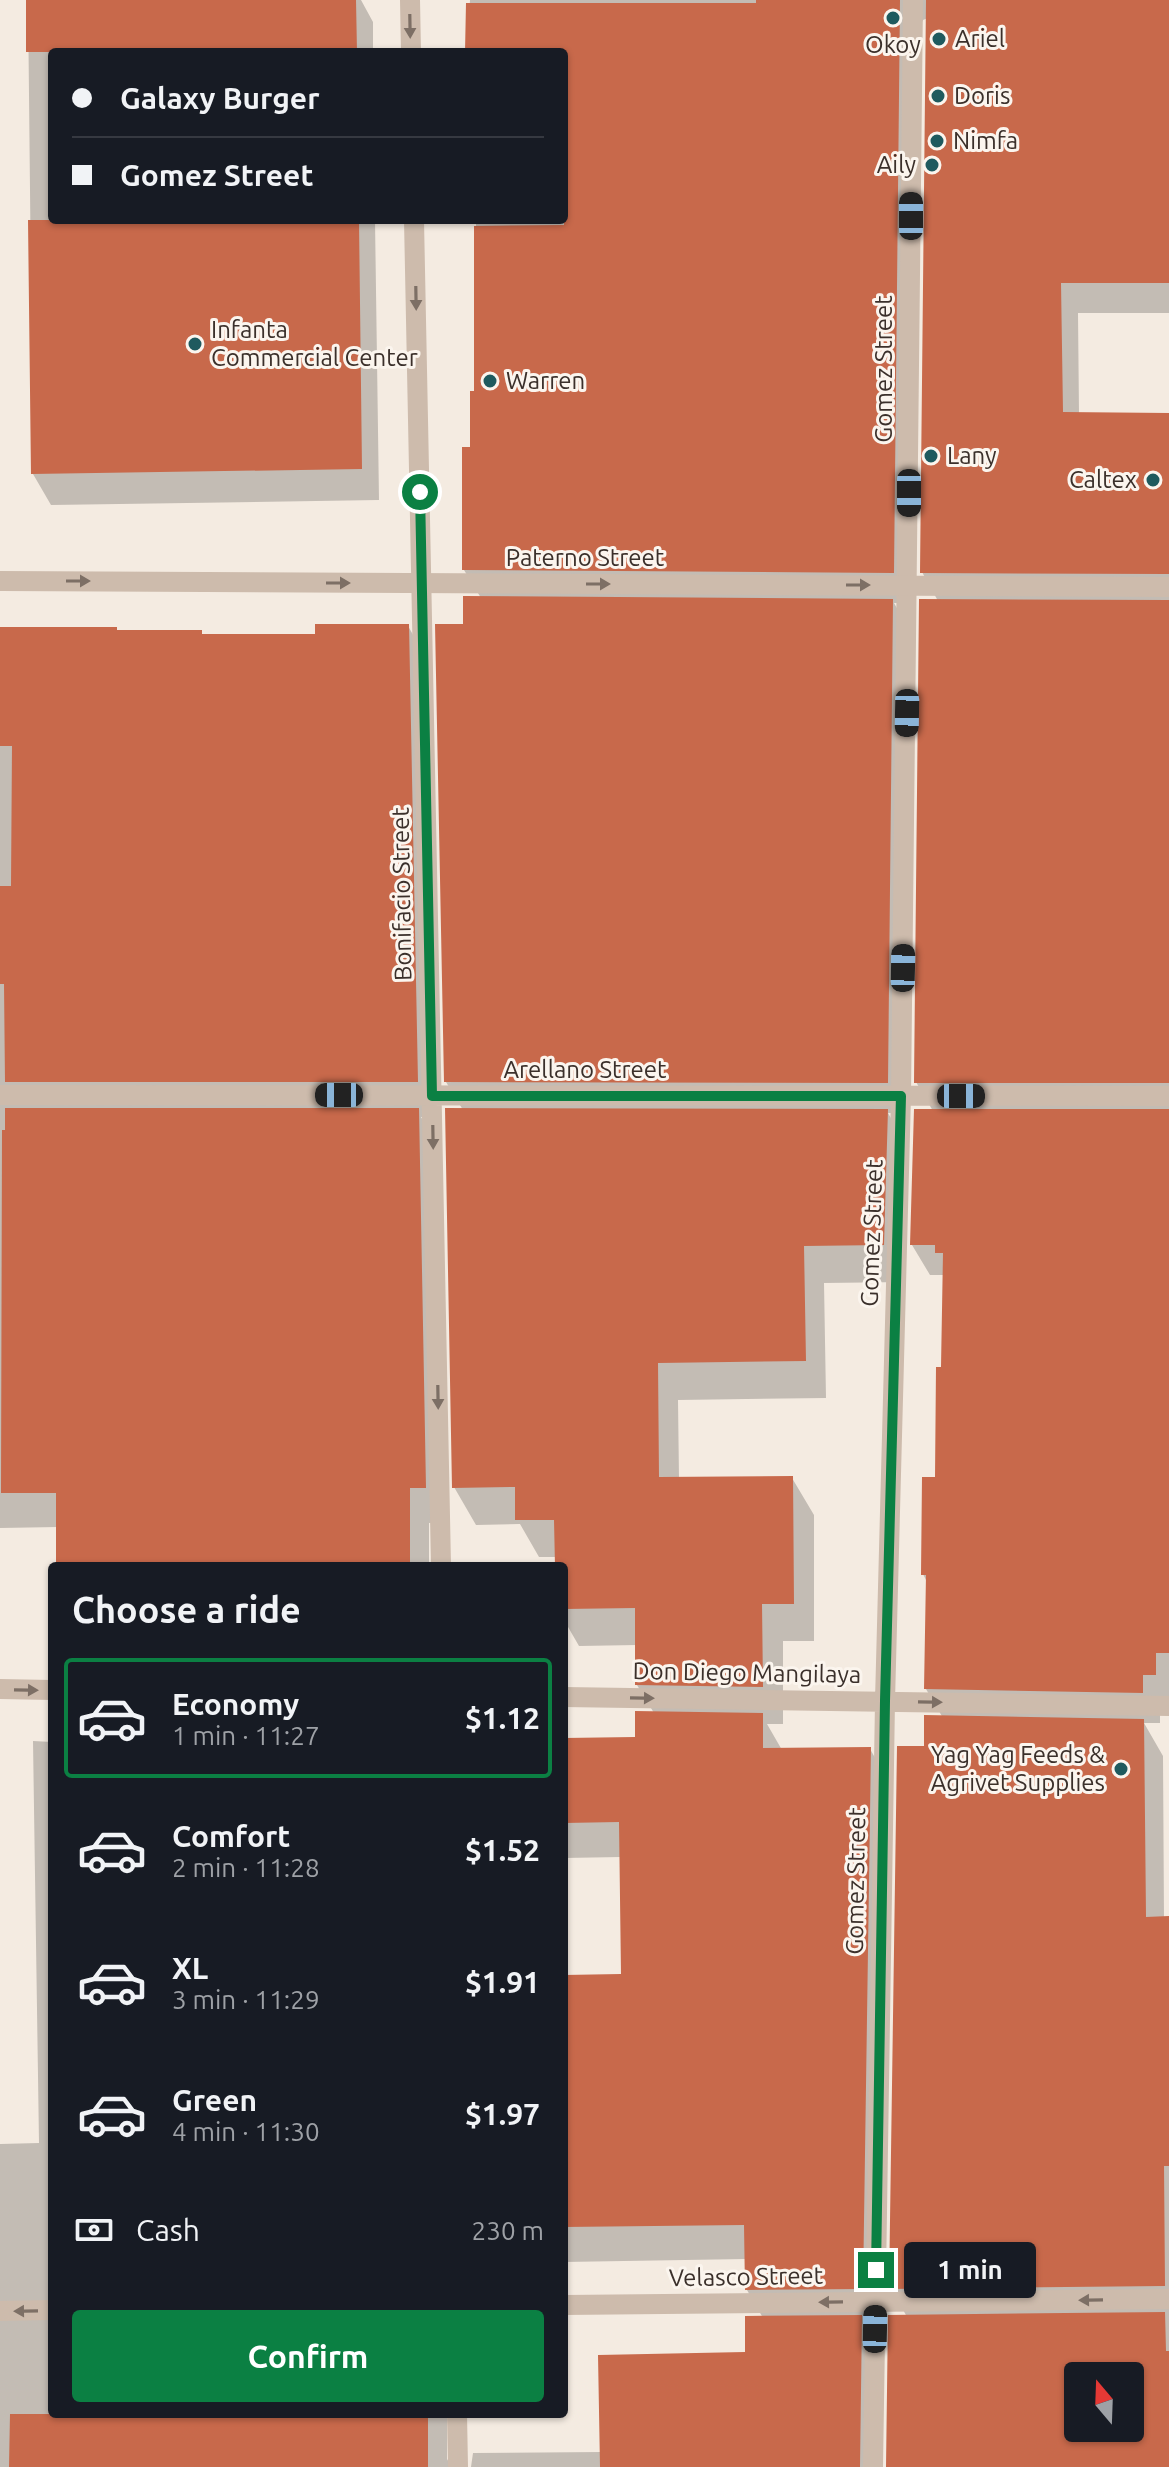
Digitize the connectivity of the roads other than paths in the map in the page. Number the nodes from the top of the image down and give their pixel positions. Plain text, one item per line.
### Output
1 (410, 0) edge
2 (913, 0) edge
3 (411, 48) edge
4 (414, 224) edge
5 (0, 581) edge
6 (422, 583) junction
7 (908, 585) junction
8 (1169, 587) edge
9 (0, 1095) edge
10 (432, 1096) junction
11 (901, 1096) junction
12 (1169, 1096) edge
13 (441, 1562) edge
14 (0, 1689) edge
15 (48, 1690) edge
16 (568, 1697) edge
17 (885, 1701) junction
18 (1169, 1706) edge
19 (1169, 2299) edge
20 (876, 2302) junction
21 (568, 2305) edge
22 (48, 2310) edge
23 (0, 2311) edge
24 (457, 2418) edge
25 (458, 2467) edge
26 (873, 2467) edge

1 -> 3 street
2 - 7 street, Gomez Street
4 -> 6 street, Bonifacio Street
5 -> 6 street, Paterno Street
6 -> 7 street, Paterno Street
6 - 10 street, Bonifacio Street
7 - 8 street, Paterno Street
7 - 11 street, Gomez Street
9 - 10 street, Arellano Street
10 - 11 street, Arellano Street
10 -> 13 street, Bonifacio Street
11 - 12 street, Arellano Street
11 - 17 street, Gomez Street
14 -> 15 street
16 -> 17 street, Don Diego Mangilaya
17 -> 18 street, Don Diego Mangilaya
17 - 20 street, Gomez Street
19 -> 20 street, Velasco Street
20 -> 21 street, Velasco Street
20 - 26 street, Gomez Street
22 -> 23 street
24 - 25 street

